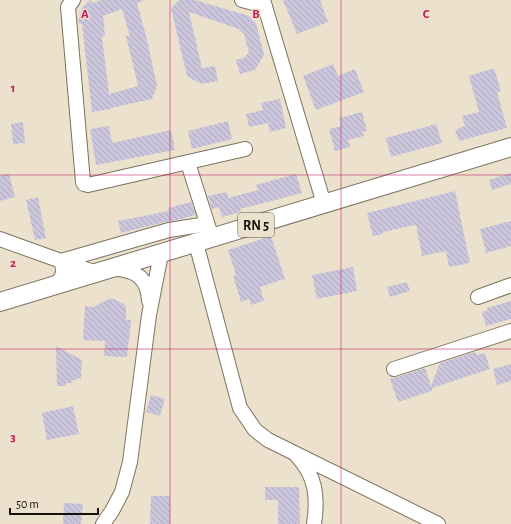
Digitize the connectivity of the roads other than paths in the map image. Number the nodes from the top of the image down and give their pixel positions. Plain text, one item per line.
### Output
1 (73, 0) edge
2 (242, 0) edge
3 (264, 3) edge
4 (511, 147) edge
5 (245, 150) dead end
6 (188, 163) junction
7 (324, 204) junction
8 (205, 235) junction
9 (0, 239) edge
10 (161, 254) junction
11 (61, 261) junction
12 (102, 271) junction
13 (56, 285) junction
14 (511, 285) edge
15 (478, 297) dead end
16 (0, 302) edge
17 (149, 315) junction
18 (511, 332) edge
19 (394, 369) dead end
20 (294, 453) junction
21 (343, 476) junction
22 (315, 489) junction
23 (103, 524) edge
24 (314, 524) edge
25 (438, 524) edge

1 - 6 street
2 - 3 street
3 - 7 street
4 - 7 main road, RN 5
5 - 6 street
6 - 8 street
7 - 8 main road, RN 5
8 - 10 main road, RN 5
8 - 11 street
8 - 20 street
9 - 11 street
10 - 12 main road, RN 5
10 - 17 street
11 - 12 street
11 - 13 street
12 - 13 main road, RN 5
12 - 17 street
13 - 16 main road, RN 5
14 - 15 street
17 - 23 street
18 - 19 street
20 - 21 street
20 - 22 street
21 - 22 street
21 - 25 street
22 - 24 street

